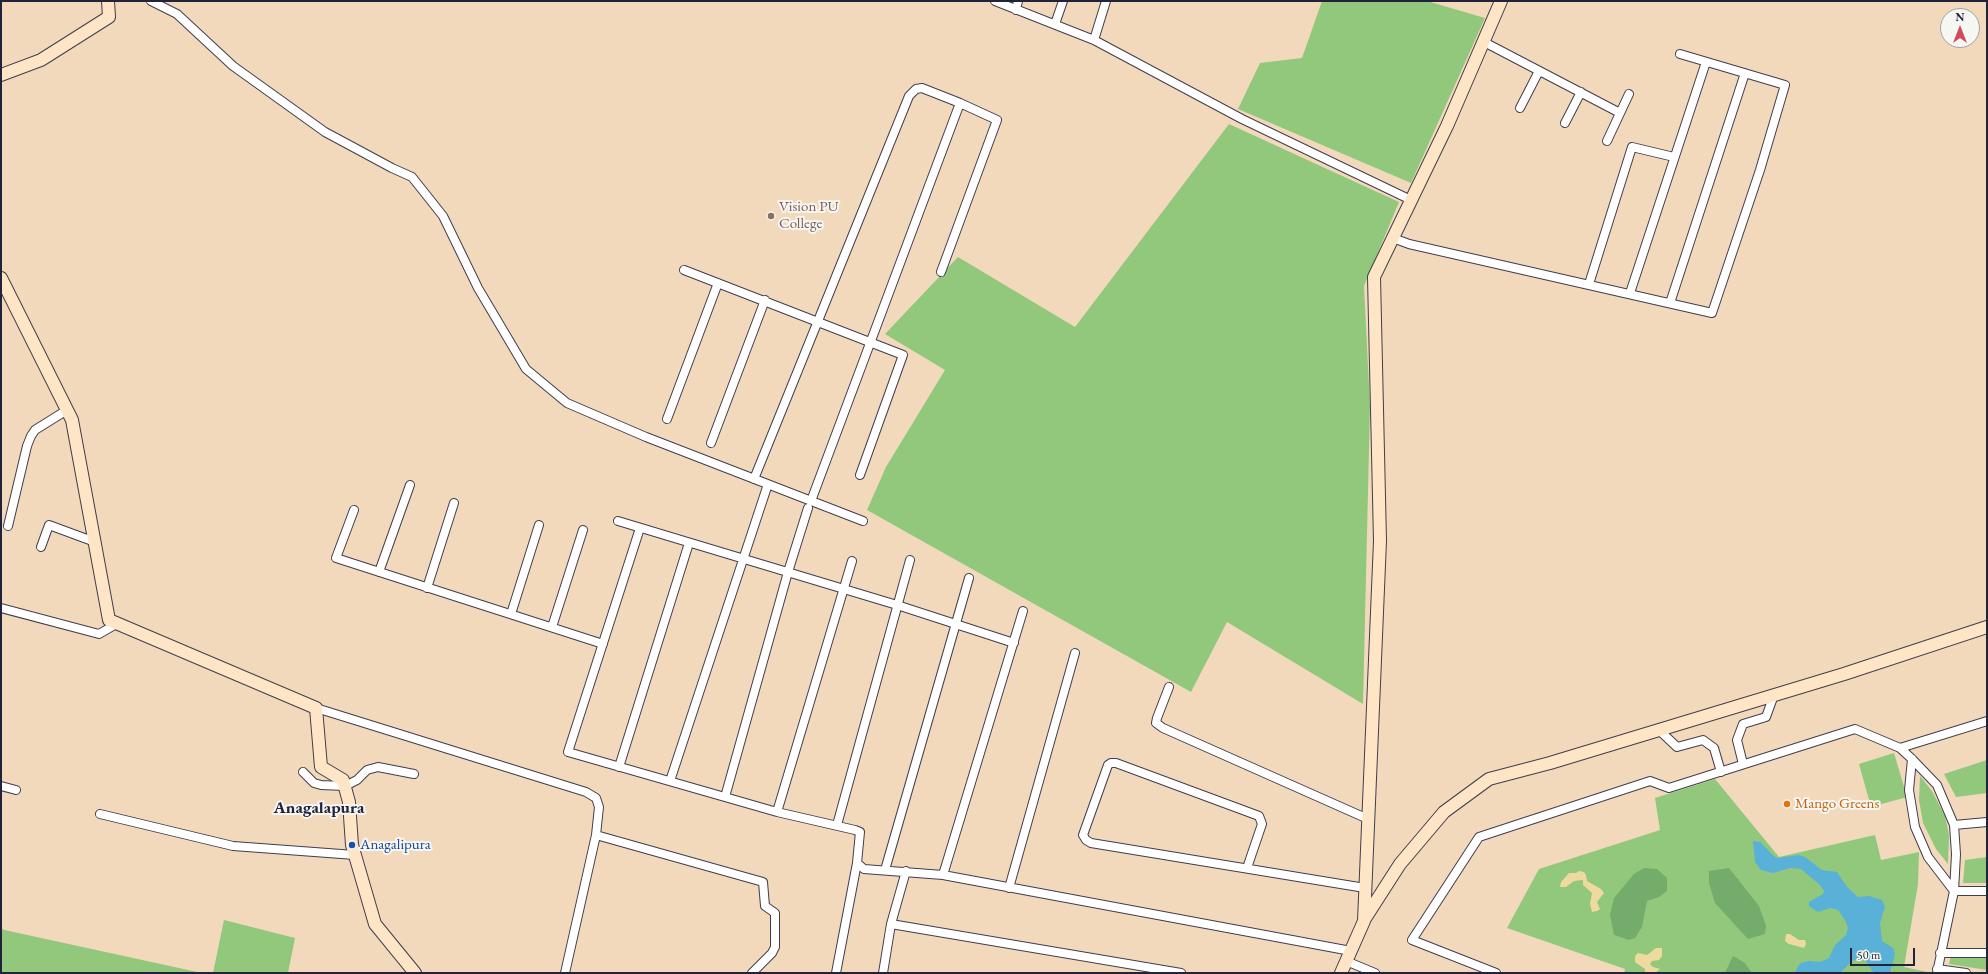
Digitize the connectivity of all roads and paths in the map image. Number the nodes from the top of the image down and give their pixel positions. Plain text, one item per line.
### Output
1 (108, 1) edge
2 (151, 1) edge
3 (996, 1) edge
4 (1018, 1) edge
5 (1062, 1) edge
6 (1106, 1) edge
7 (1501, 1) edge
8 (1016, 10) junction
9 (1055, 24) junction
10 (1094, 40) junction
11 (1484, 42) junction
12 (1680, 54) dead end
13 (1706, 62) junction
14 (1539, 71) junction
15 (1, 74) edge
16 (1745, 74) junction
17 (1581, 92) junction
18 (1629, 94) dead end
19 (960, 103) junction
20 (1520, 108) dead end
21 (1620, 113) junction
22 (1565, 123) dead end
23 (1607, 141) dead end
24 (1674, 157) junction
25 (1411, 200) junction
26 (1393, 238) junction
27 (684, 270) dead end
28 (941, 272) dead end
29 (2, 281) edge
30 (718, 283) junction
31 (1589, 284) junction
32 (1630, 293) junction
33 (765, 300) junction
34 (1670, 303) junction
35 (818, 323) junction
36 (870, 343) junction
37 (67, 410) junction
38 (666, 419) dead end
39 (711, 443) dead end
40 (860, 475) dead end
41 (754, 479) junction
42 (768, 484) junction
43 (410, 485) dead end
44 (454, 503) dead end
45 (809, 505) junction
46 (354, 510) dead end
47 (618, 521) dead end
48 (863, 521) dead end
49 (539, 525) dead end
50 (8, 526) dead end
51 (640, 528) junction
52 (583, 530) dead end
53 (95, 542) junction
54 (689, 543) junction
55 (42, 547) dead end
56 (743, 559) junction
57 (910, 560) dead end
58 (852, 561) dead end
59 (379, 572) junction
60 (788, 572) junction
61 (969, 578) dead end
62 (427, 588) junction
63 (844, 589) junction
64 (897, 605) junction
65 (1, 608) edge
66 (1023, 611) dead end
67 (511, 614) junction
68 (118, 623) junction
69 (956, 624) junction
70 (1987, 627) edge
71 (552, 628) junction
72 (1014, 643) junction
73 (603, 644) junction
74 (1075, 653) dead end
75 (1169, 688) dead end
76 (1774, 695) junction
77 (316, 708) junction
78 (1987, 721) edge
79 (1659, 730) junction
80 (1900, 748) junction
81 (1912, 758) junction
82 (1743, 764) junction
83 (619, 767) junction
84 (302, 772) dead end
85 (1721, 772) junction
86 (414, 774) dead end
87 (670, 781) junction
88 (1, 786) edge
89 (345, 786) junction
90 (16, 790) dead end
91 (725, 797) junction
92 (777, 812) junction
93 (100, 814) dead end
94 (1368, 819) junction
95 (1987, 822) edge
96 (838, 825) junction
97 (1954, 825) junction
98 (596, 835) junction
99 (355, 855) junction
100 (857, 863) junction
101 (1247, 868) junction
102 (885, 870) junction
103 (906, 872) junction
104 (943, 875) junction
105 (1008, 888) junction
106 (1365, 888) junction
107 (1954, 891) junction
108 (1987, 891) edge
109 (1364, 921) junction
110 (891, 924) junction
111 (1940, 953) junction
112 (1987, 954) edge
113 (1349, 956) junction
114 (1937, 971) edge
115 (415, 973) edge
116 (565, 973) edge
117 (752, 973) edge
118 (836, 973) edge
119 (883, 973) edge
120 (1181, 973) edge
121 (1340, 973) edge
122 (1375, 973) edge
123 (1496, 973) edge
124 (1966, 973) edge

1 - 15 street
2 - 41 street
3 - 8 street
4 - 8 street
5 - 9 street
6 - 10 street
7 - 11 street
8 - 9 street
9 - 10 street
10 - 25 street
11 - 14 street
11 - 25 street
12 - 13 street
13 - 16 street
13 - 24 street
14 - 17 street
14 - 20 street
16 - 34 street
16 - 34 street
17 - 21 street
17 - 22 street
18 - 21 street
19 - 28 street
19 - 35 street
19 - 36 street
21 - 23 street
24 - 31 street
24 - 32 street
25 - 26 street
26 - 31 street
26 - 94 street
27 - 30 street
29 - 37 street
30 - 33 street
30 - 38 street
31 - 32 street
32 - 34 street
33 - 35 street
33 - 39 street
35 - 36 street
35 - 41 street
36 - 40 street
36 - 45 street
37 - 50 street
37 - 53 street
41 - 42 street
42 - 45 street
42 - 56 street
43 - 59 street
44 - 62 street
45 - 48 street
45 - 60 street
46 - 59 street
47 - 51 street
49 - 67 street
51 - 54 street
51 - 73 street
52 - 71 street
53 - 55 street
53 - 68 street
54 - 56 street
54 - 83 street
56 - 60 street
56 - 87 street
57 - 64 street
58 - 63 street
59 - 62 street
60 - 63 street
60 - 91 street
61 - 69 street
62 - 67 street
63 - 64 street
63 - 92 street
64 - 69 street
64 - 96 street
65 - 68 street
66 - 72 street
67 - 71 street
68 - 77 street
69 - 72 street
69 - 102 street
70 - 76 street
71 - 73 street
72 - 104 street
73 - 83 street
74 - 105 street
75 - 94 street
76 - 79 street
76 - 82 street
77 - 89 street
77 - 98 street
78 - 80 street
79 - 85 street
79 - 109 street
80 - 81 street
80 - 82 street
81 - 97 street
81 - 107 street
82 - 85 street
83 - 87 street
84 - 89 street
85 - 123 street
86 - 89 street
87 - 91 street
88 - 90 street
89 - 99 street
91 - 92 street
92 - 96 street
93 - 99 street
94 - 106 street
95 - 97 street
96 - 100 street
97 - 107 street
98 - 116 street
98 - 117 street
99 - 115 street
100 - 102 street
100 - 118 street
101 - 101 street
101 - 106 street
102 - 103 street
103 - 104 street
103 - 110 street
104 - 105 street
105 - 113 street
106 - 109 street
107 - 108 street
107 - 111 street
109 - 113 street
110 - 119 street
110 - 120 street
111 - 112 street
111 - 114 street
113 - 121 street
113 - 122 street
114 - 124 street

